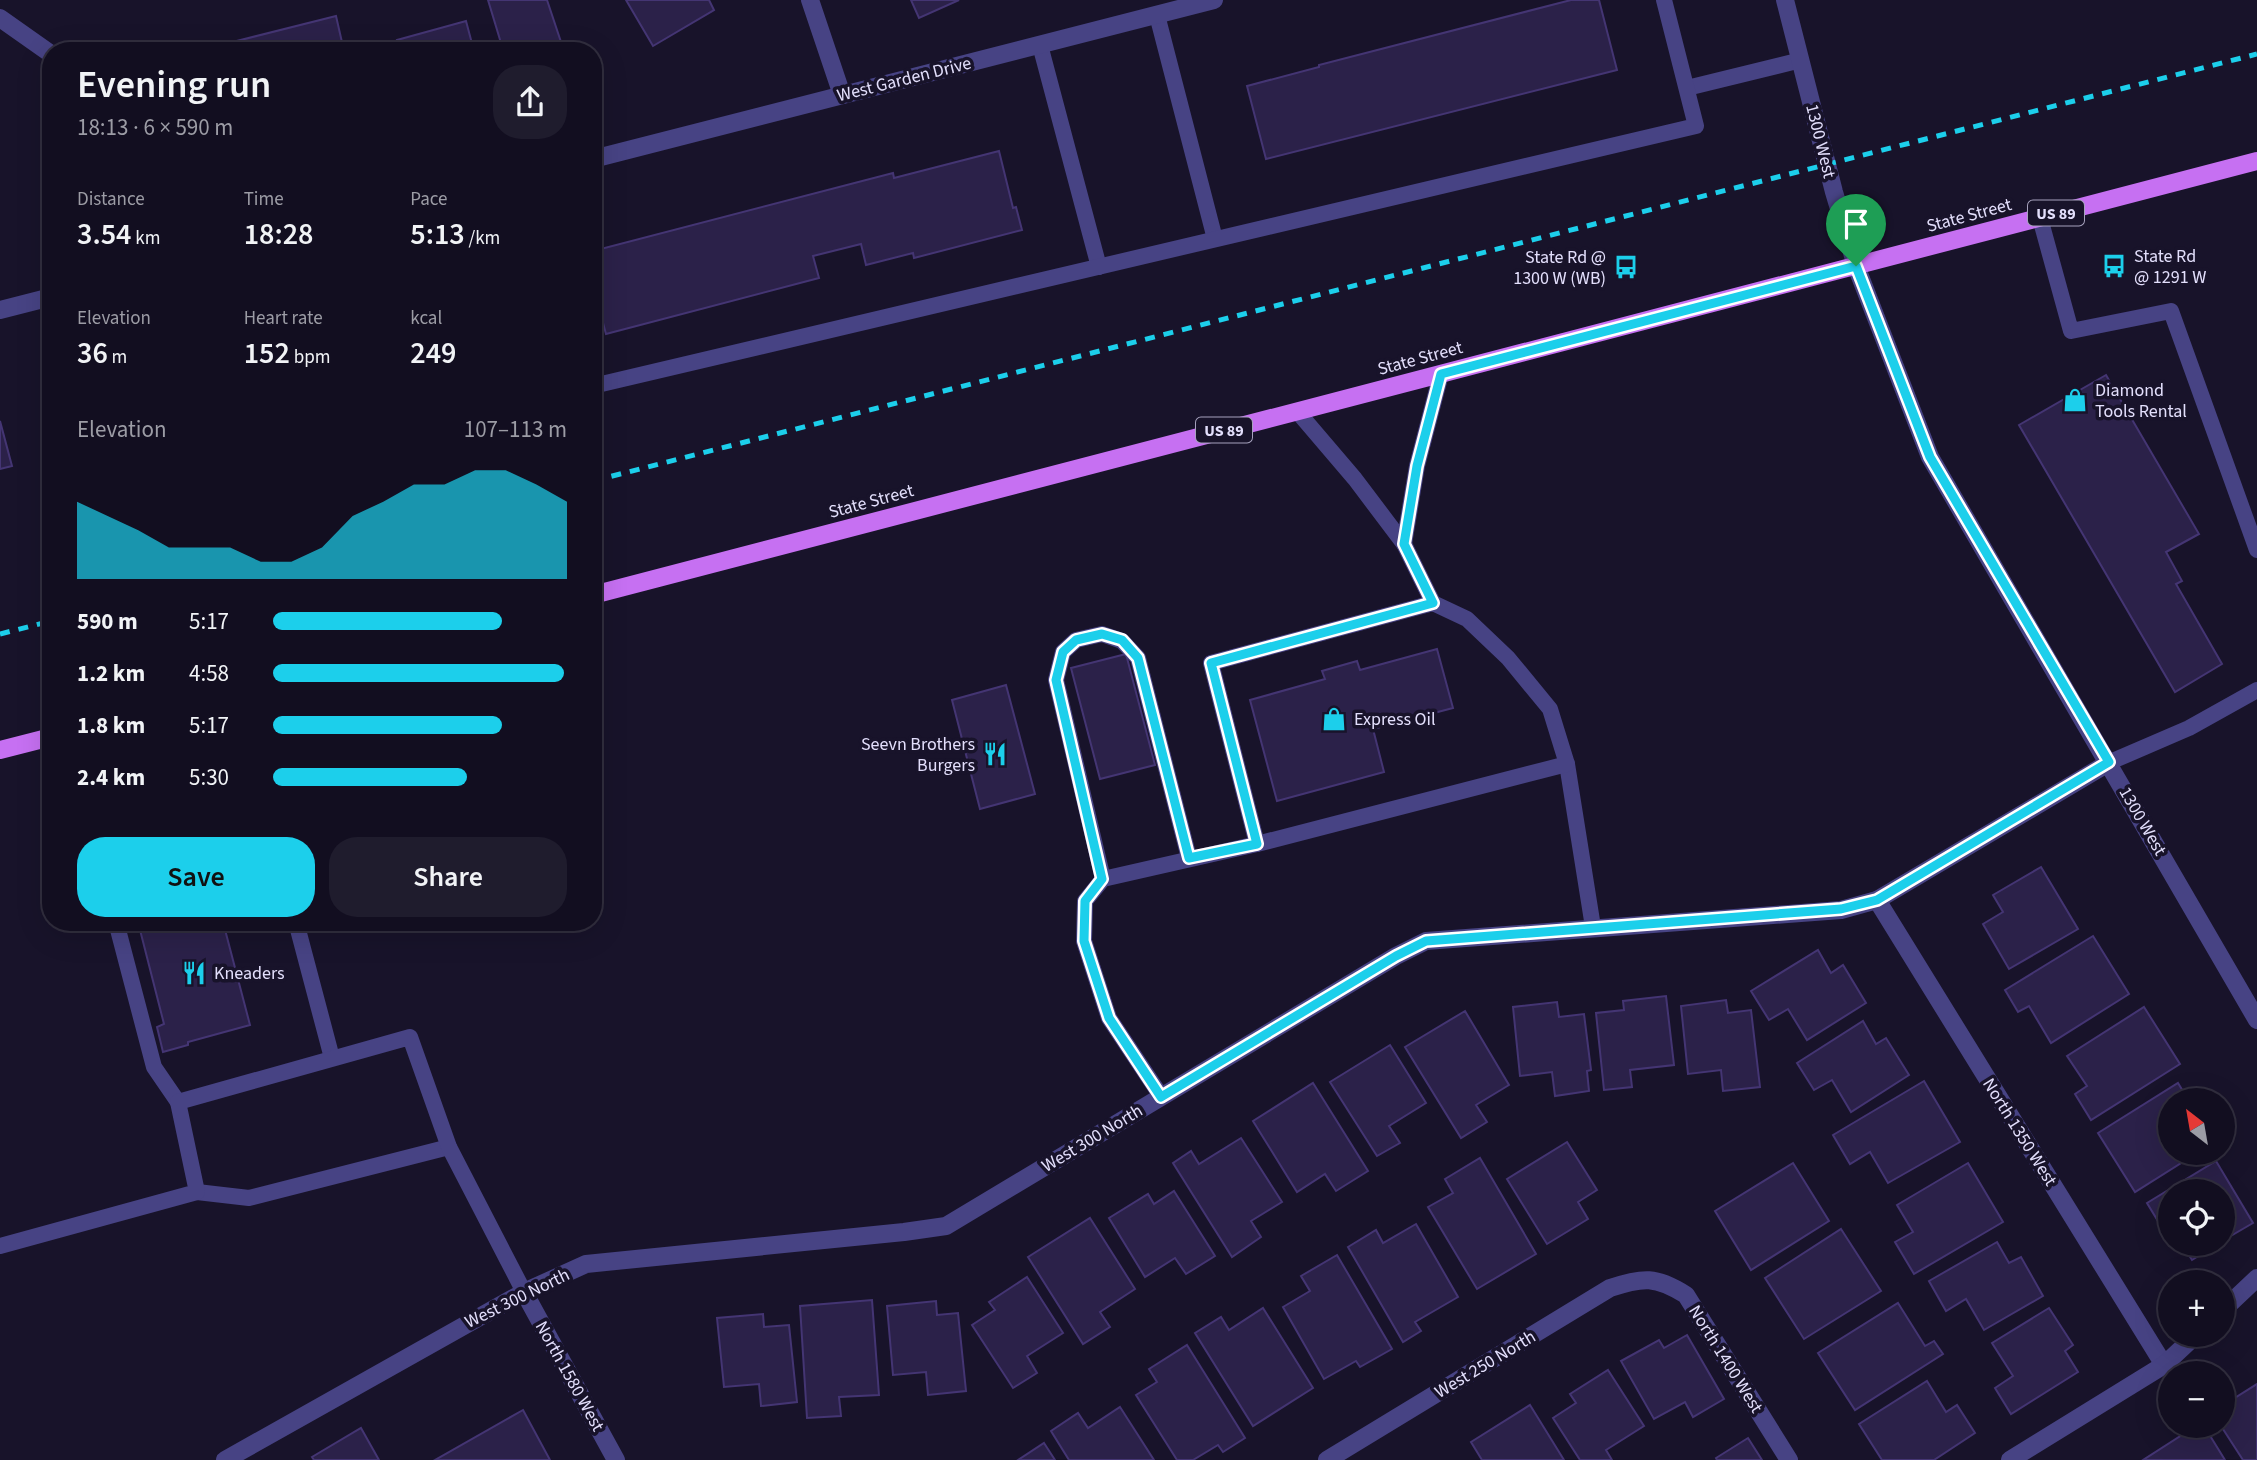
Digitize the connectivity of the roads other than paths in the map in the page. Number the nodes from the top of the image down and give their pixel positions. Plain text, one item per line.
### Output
1 (810, 0) edge
2 (1214, 0) edge
3 (1664, 0) edge
4 (1785, 0) edge
5 (1157, 15) junction
6 (0, 18) edge
7 (1040, 45) junction
8 (42, 48) edge
9 (1801, 60) junction
10 (1686, 88) junction
11 (842, 95) junction
12 (602, 157) edge
13 (2257, 161) edge
14 (2040, 218) junction
15 (1215, 239) junction
16 (1856, 266) junction
17 (1099, 267) junction
18 (42, 299) edge
19 (0, 310) edge
20 (1441, 374) junction
21 (602, 384) edge
22 (1297, 411) junction
23 (1404, 544) junction
24 (2257, 550) edge
25 (602, 593) edge
26 (1433, 603) junction
27 (2257, 690) edge
28 (42, 739) edge
29 (0, 750) edge
30 (2109, 762) junction
31 (1567, 764) junction
32 (1257, 844) junction
33 (1189, 858) junction
34 (1102, 879) junction
35 (1877, 900) junction
36 (1593, 927) junction
37 (118, 931) edge
38 (298, 931) edge
39 (2257, 1020) edge
40 (332, 1058) junction
41 (1161, 1097) junction
42 (178, 1101) junction
43 (449, 1147) junction
44 (197, 1192) junction
45 (0, 1246) edge
46 (2257, 1278) edge
47 (1647, 1279) joint
48 (524, 1292) junction
49 (2235, 1299) edge
50 (2183, 1347) edge
51 (2162, 1361) edge
52 (2168, 1361) edge
53 (2158, 1369) edge
54 (225, 1460) edge
55 (616, 1460) edge
56 (1327, 1460) edge
57 (1789, 1460) edge
58 (2010, 1460) edge

1 - 11 street
2 - 5 street, West Garden Drive
3 - 10 lane
4 - 9 street, 1300 West
5 - 7 street, West Garden Drive
5 - 15 lane
6 - 8 street
7 - 11 street, West Garden Drive
7 - 17 lane
9 - 10 lane
9 - 16 street, 1300 West
10 - 15 lane
11 - 12 street, West Garden Drive
13 - 14 main road, State Street / US 89
14 - 16 main road, State Street / US 89
14 - 24 lane
15 - 17 lane
16 - 20 main road, State Street / US 89
16 - 30 street, 1300 West
17 - 21 lane
18 - 19 street
20 - 22 main road, State Street / US 89
20 - 23 lane
22 - 23 lane
22 - 25 main road, State Street / US 89
23 - 26 lane
26 - 31 lane
26 - 32 lane
27 - 30 lane
28 - 29 main road
30 - 35 street, West 300 North
30 - 39 street, 1300 West
31 - 32 lane
31 - 36 lane
32 - 33 lane
33 - 34 lane
33 - 34 lane
34 - 41 lane
35 - 36 street, West 300 North
35 - 51 street, North 1350 West
36 - 41 street, West 300 North
37 - 42 lane
38 - 40 lane
40 - 42 lane
40 - 43 lane
41 - 48 street, West 300 North
42 - 44 lane
43 - 44 lane
43 - 48 lane
44 - 45 lane
46 - 49 street
47 - 56 street, West 250 North
47 - 57 street, North 1400 West
48 - 54 street, West 300 North
48 - 55 street, North 1580 West
50 - 52 street
53 - 58 street

